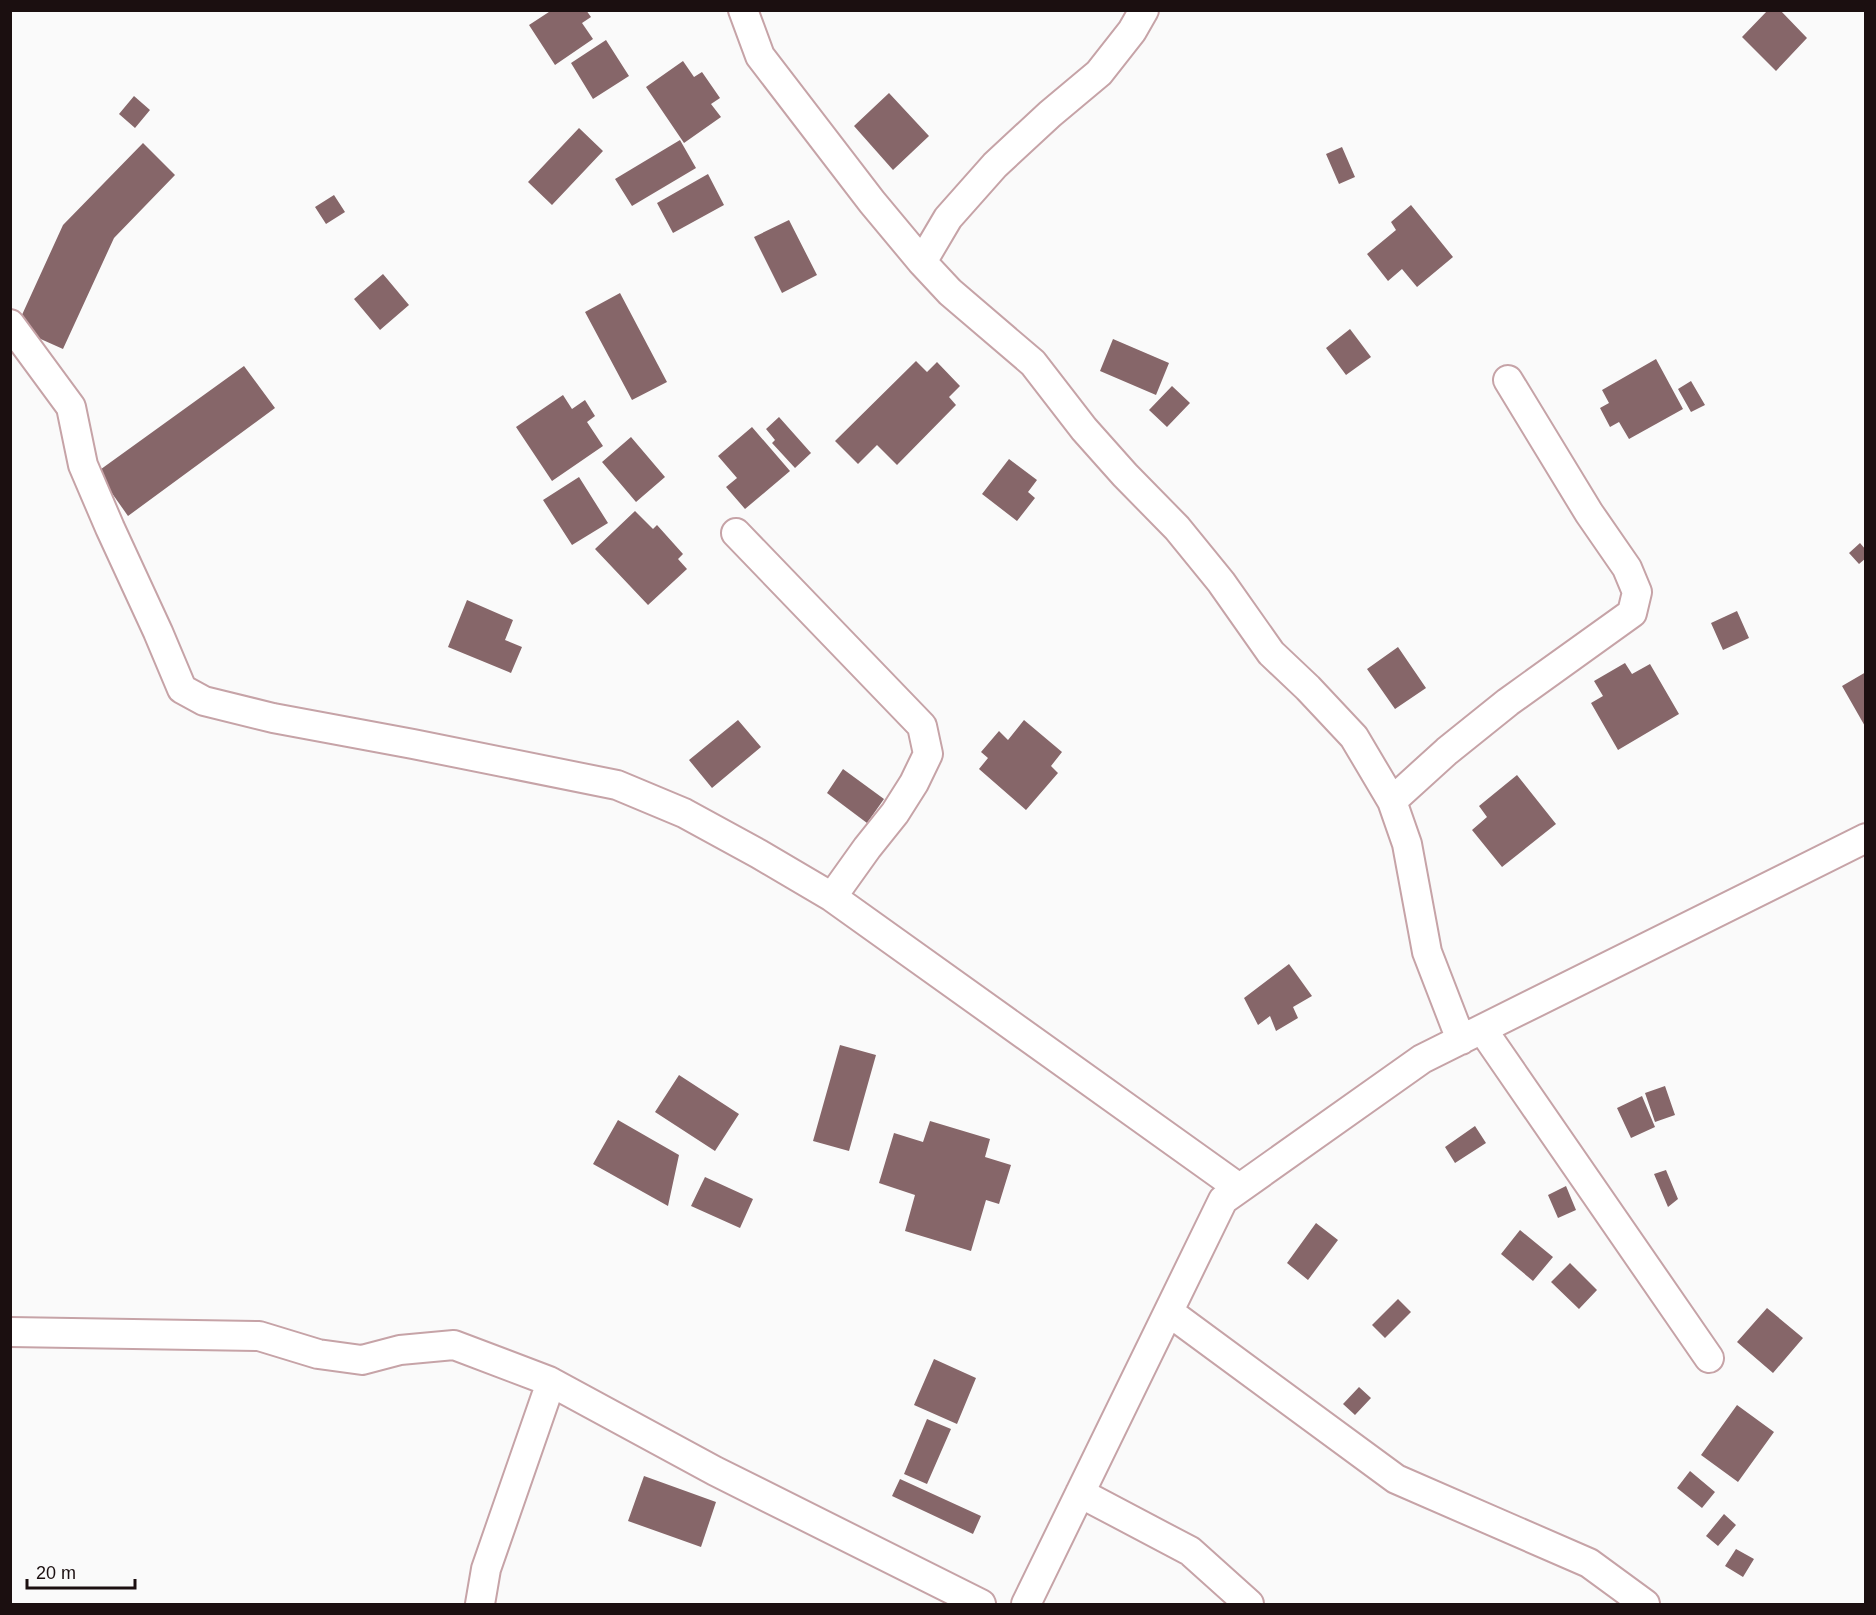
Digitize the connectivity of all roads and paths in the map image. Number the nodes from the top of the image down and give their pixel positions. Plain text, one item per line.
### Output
1 (743, 10) edge
2 (1144, 10) edge
3 (922, 262) junction
4 (10, 324) edge
5 (1508, 380) dead end
6 (736, 533) dead end
7 (1392, 801) junction
8 (1866, 838) edge
9 (832, 897) junction
10 (1471, 1035) junction
11 (1239, 1188) junction
12 (1169, 1312) junction
13 (10, 1332) edge
14 (1709, 1358) dead end
15 (551, 1382) junction
16 (1080, 1493) junction
17 (480, 1605) edge
18 (981, 1605) edge
19 (1026, 1605) edge
20 (1249, 1605) edge
21 (1645, 1605) edge

1 - 3 street
2 - 3 street
3 - 7 street
4 - 9 street
5 - 7 street
6 - 9 street
7 - 10 street
8 - 10 street
9 - 11 street
10 - 11 street
10 - 14 street
11 - 12 street
12 - 16 street
12 - 21 street
13 - 15 street
15 - 17 street
15 - 18 street
16 - 19 street
16 - 20 street

